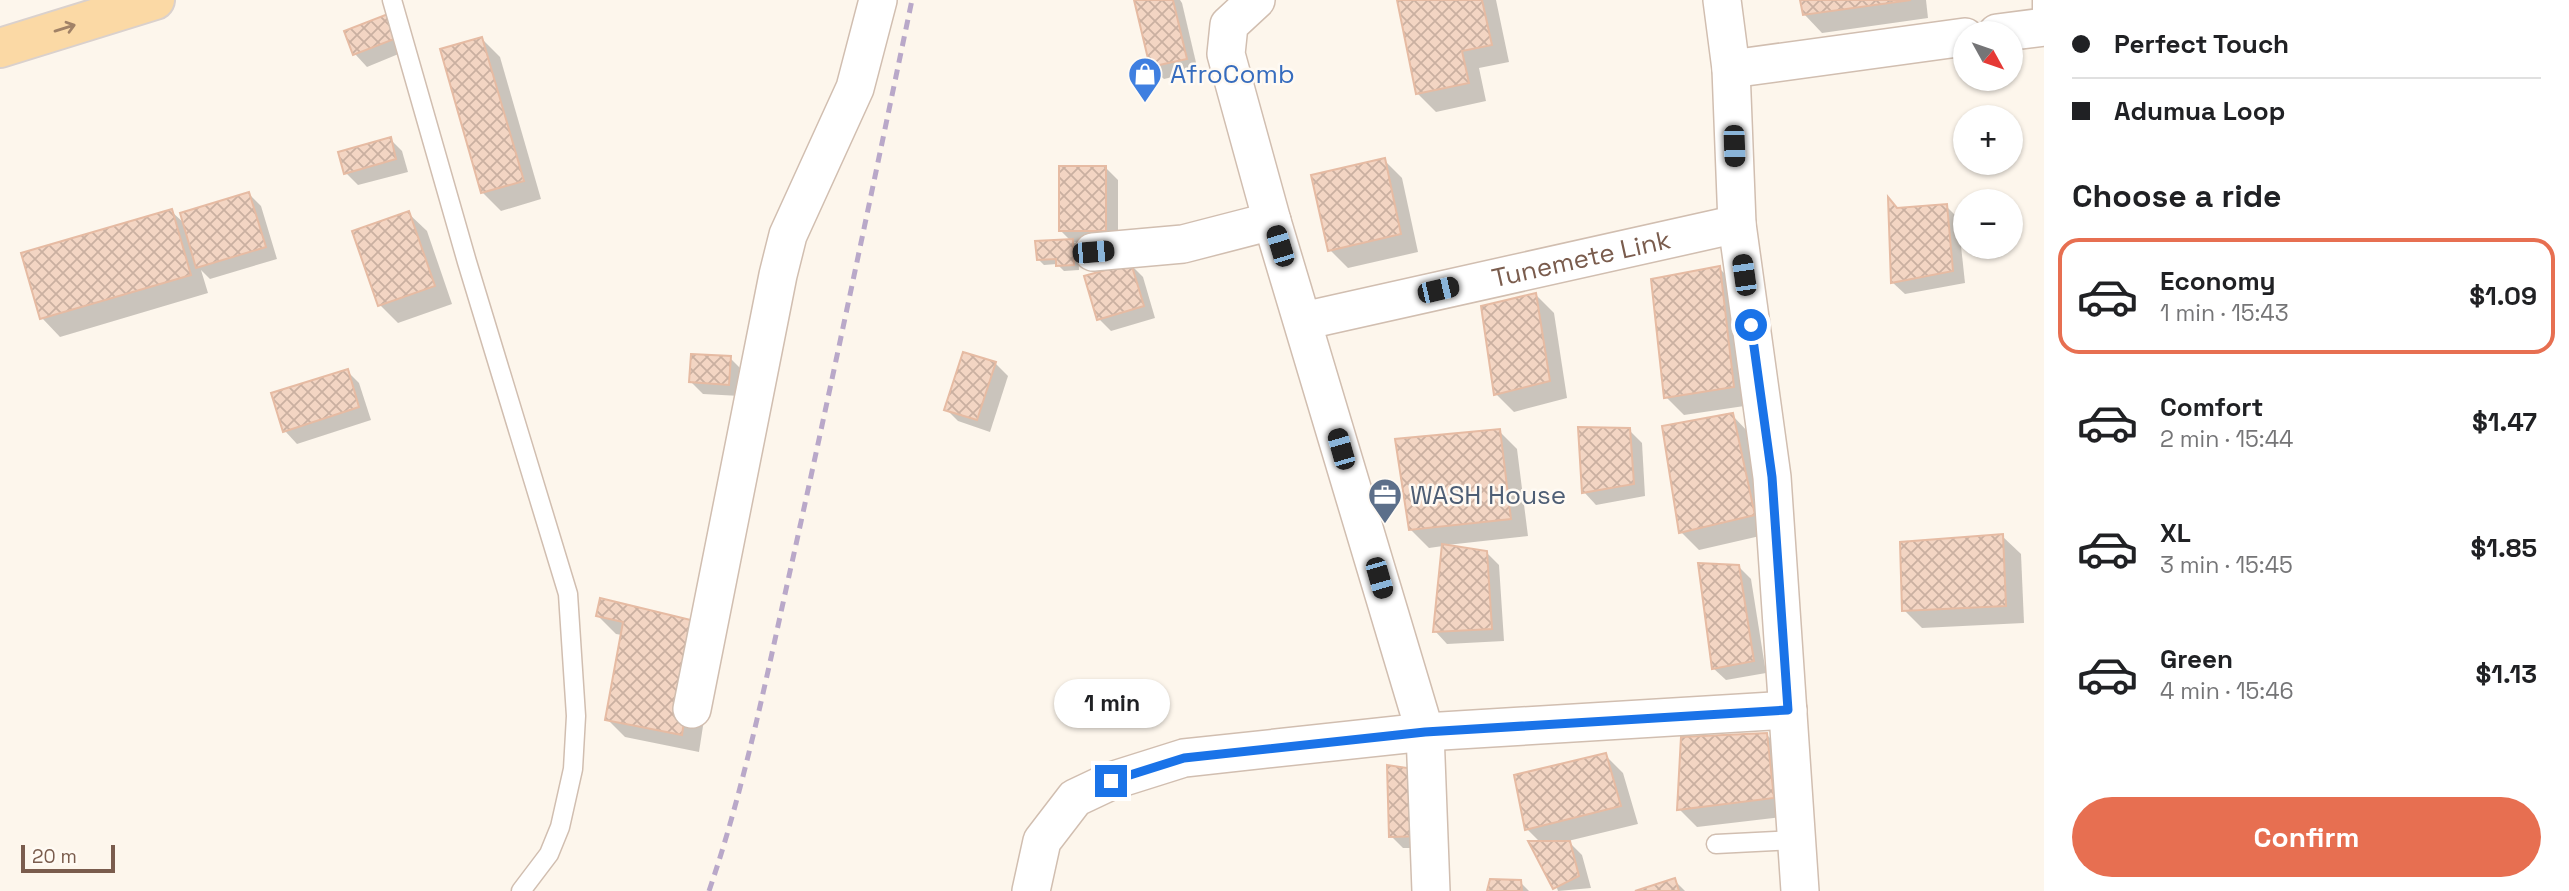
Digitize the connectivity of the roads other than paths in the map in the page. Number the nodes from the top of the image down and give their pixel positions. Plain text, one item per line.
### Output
1 (155, 0) edge
2 (392, 0) edge
3 (878, 0) edge
4 (1256, 0) edge
5 (1722, 0) edge
6 (2042, 18) edge
7 (2023, 24) edge
8 (1953, 39) edge
9 (0, 48) edge
10 (1731, 69) junction
11 (1272, 221) junction
12 (1737, 224) junction
13 (1093, 252) dead end
14 (1303, 321) junction
15 (692, 709) dead end
16 (1788, 710) junction
17 (1425, 732) junction
18 (1796, 840) junction
19 (1716, 845) dead end
20 (521, 891) edge
21 (1031, 891) edge
22 (1431, 891) edge
23 (1800, 891) edge

9 -> 1 main road
2 - 20 lane
3 - 15 street
4 - 11 street
5 - 10 street
6 - 7 street
8 - 10 street
10 - 12 street
11 - 13 street
11 - 14 street
12 - 14 street, Tunemete Link
12 - 16 street
14 - 17 street
16 - 17 street
16 - 18 street
17 - 21 street
17 - 22 street
18 - 19 lane
18 - 23 street

